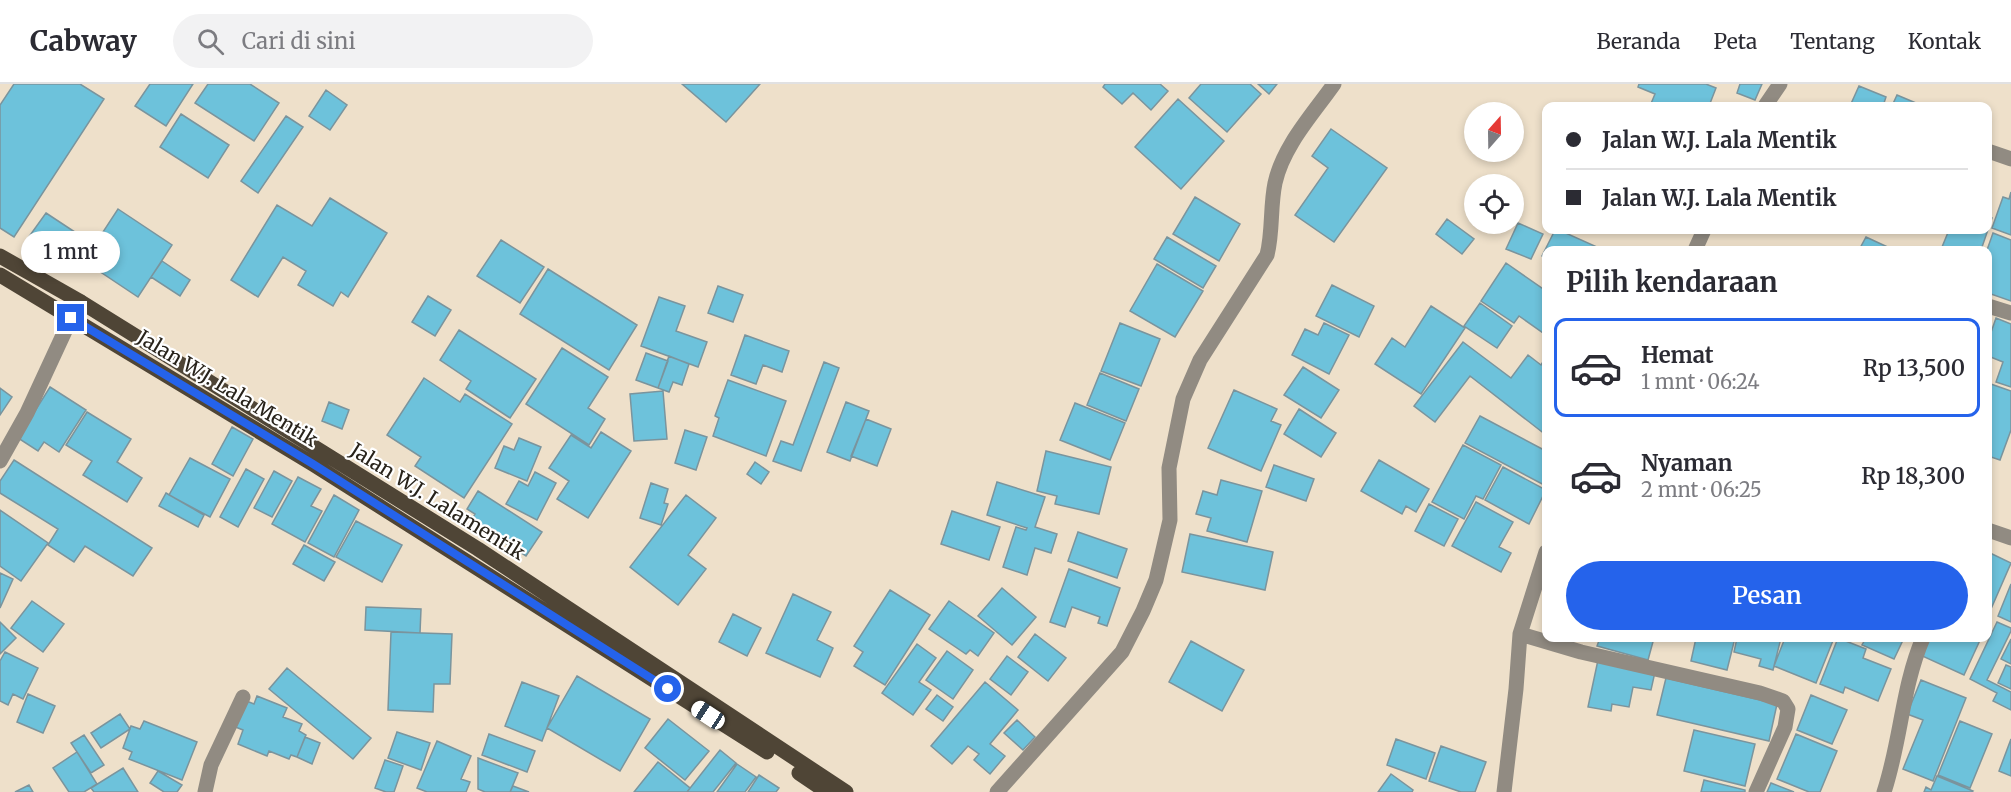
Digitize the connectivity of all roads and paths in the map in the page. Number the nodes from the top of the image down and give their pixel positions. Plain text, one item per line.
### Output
1 (1334, 84) edge
2 (1780, 84) edge
3 (1769, 102) edge
4 (1992, 153) edge
5 (2011, 159) edge
6 (0, 256) edge
7 (0, 275) edge
8 (81, 302) junction
9 (1992, 307) edge
10 (2011, 313) edge
11 (71, 318) junction
12 (0, 461) edge
13 (1992, 531) edge
14 (2011, 538) edge
15 (1542, 565) edge
16 (1520, 634) junction
17 (1542, 640) edge
18 (1547, 642) edge
19 (1922, 642) edge
20 (243, 697) dead end
21 (205, 792) edge
22 (827, 792) edge
23 (846, 792) edge
24 (997, 792) edge
25 (1504, 792) edge
26 (1756, 792) edge
27 (1884, 792) edge

1 - 24 street
2 - 3 street
4 - 5 street
6 - 8 main road, Jalan W.J. Lalamentik
7 - 11 main road, Jalan W.J. Lala Mentik
8 - 11 street
8 - 23 main road, Jalan W.J. Lalamentik
9 - 10 street
11 - 12 street
11 - 22 main road, Jalan W.J. Lala Mentik
13 - 14 street
15 - 16 street
16 - 17 street
16 - 25 street
18 - 26 street
19 - 27 street
20 - 21 street

